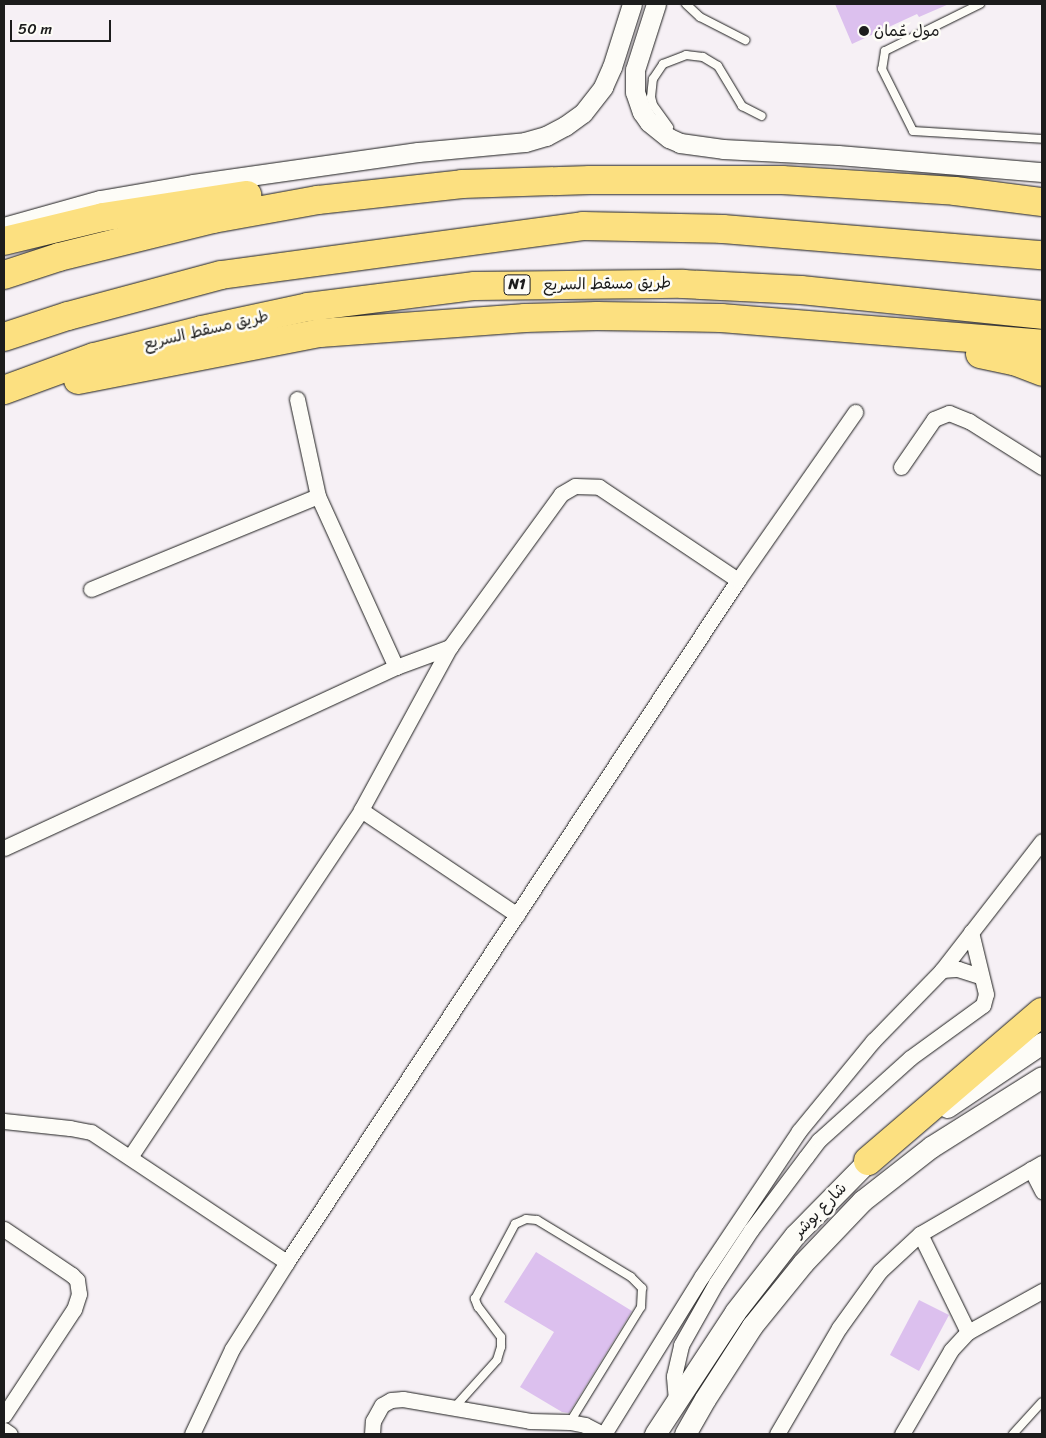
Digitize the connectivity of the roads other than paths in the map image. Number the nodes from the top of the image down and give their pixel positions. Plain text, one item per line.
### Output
1 (632, 4) edge
2 (656, 4) edge
3 (686, 4) edge
4 (980, 4) edge
5 (745, 40) dead end
6 (762, 116) dead end
7 (1042, 139) edge
8 (723, 149) junction
9 (1042, 172) edge
10 (462, 184) junction
11 (955, 191) junction
12 (1042, 191) edge
13 (1042, 202) edge
14 (4, 227) edge
15 (4, 241) edge
16 (1042, 255) edge
17 (4, 275) edge
18 (1042, 315) edge
19 (788, 325) junction
20 (4, 337) edge
21 (1042, 344) edge
22 (1042, 372) edge
23 (4, 390) edge
24 (4, 397) edge
25 (297, 398) dead end
26 (855, 412) dead end
27 (901, 467) dead end
28 (1042, 467) edge
29 (318, 496) junction
30 (738, 580) junction
31 (91, 589) dead end
32 (450, 646) junction
33 (396, 667) junction
34 (361, 810) junction
35 (1042, 841) edge
36 (4, 848) edge
37 (517, 915) junction
38 (971, 932) junction
39 (942, 970) junction
40 (980, 976) junction
41 (1042, 1012) edge
42 (1042, 1043) edge
43 (1042, 1077) edge
44 (4, 1121) edge
45 (130, 1157) junction
46 (868, 1161) junction
47 (1037, 1166) edge
48 (1042, 1192) edge
49 (4, 1229) edge
50 (920, 1234) junction
51 (287, 1262) junction
52 (1042, 1291) edge
53 (968, 1332) junction
54 (676, 1400) junction
55 (1042, 1402) edge
56 (453, 1409) junction
57 (4, 1415) edge
58 (570, 1422) junction
59 (4, 1430) edge
60 (10, 1434) edge
61 (192, 1434) edge
62 (372, 1434) edge
63 (603, 1434) edge
64 (655, 1434) edge
65 (685, 1434) edge
66 (777, 1434) edge
67 (902, 1434) edge
68 (1014, 1434) edge

1 - 14 street
2 - 8 street
3 - 5 lane
4 - 7 lane
6 - 8 lane
8 - 9 street
10 - 11 highway
10 - 15 highway
10 - 17 highway
11 - 12 highway
11 - 13 highway
16 - 20 highway
18 - 23 highway, طريق مسقط السريع / N1
19 - 21 highway
19 - 22 highway
19 - 24 highway
25 - 29 street
26 - 30 street
27 - 28 street
29 - 31 street
29 - 33 street
30 - 32 street
30 - 37 street
32 - 33 street
32 - 34 street
33 - 36 street
34 - 37 street
34 - 45 street
35 - 38 street
37 - 51 street
38 - 39 street
38 - 40 street
39 - 40 street
39 - 63 street
40 - 54 street
41 - 46 highway
42 - 46 main road, شارع بوشر
43 - 65 main road, شارع بوشر
44 - 45 street
45 - 51 street
46 - 54 main road, شارع بوشر
47 - 48 street
47 - 50 street
49 - 57 street
50 - 53 street
50 - 66 street
51 - 61 street
52 - 53 street
53 - 67 street
54 - 64 main road, شارع بوشر
55 - 68 lane
56 - 58 street
56 - 58 lane
56 - 62 street
58 - 63 street
59 - 60 street

